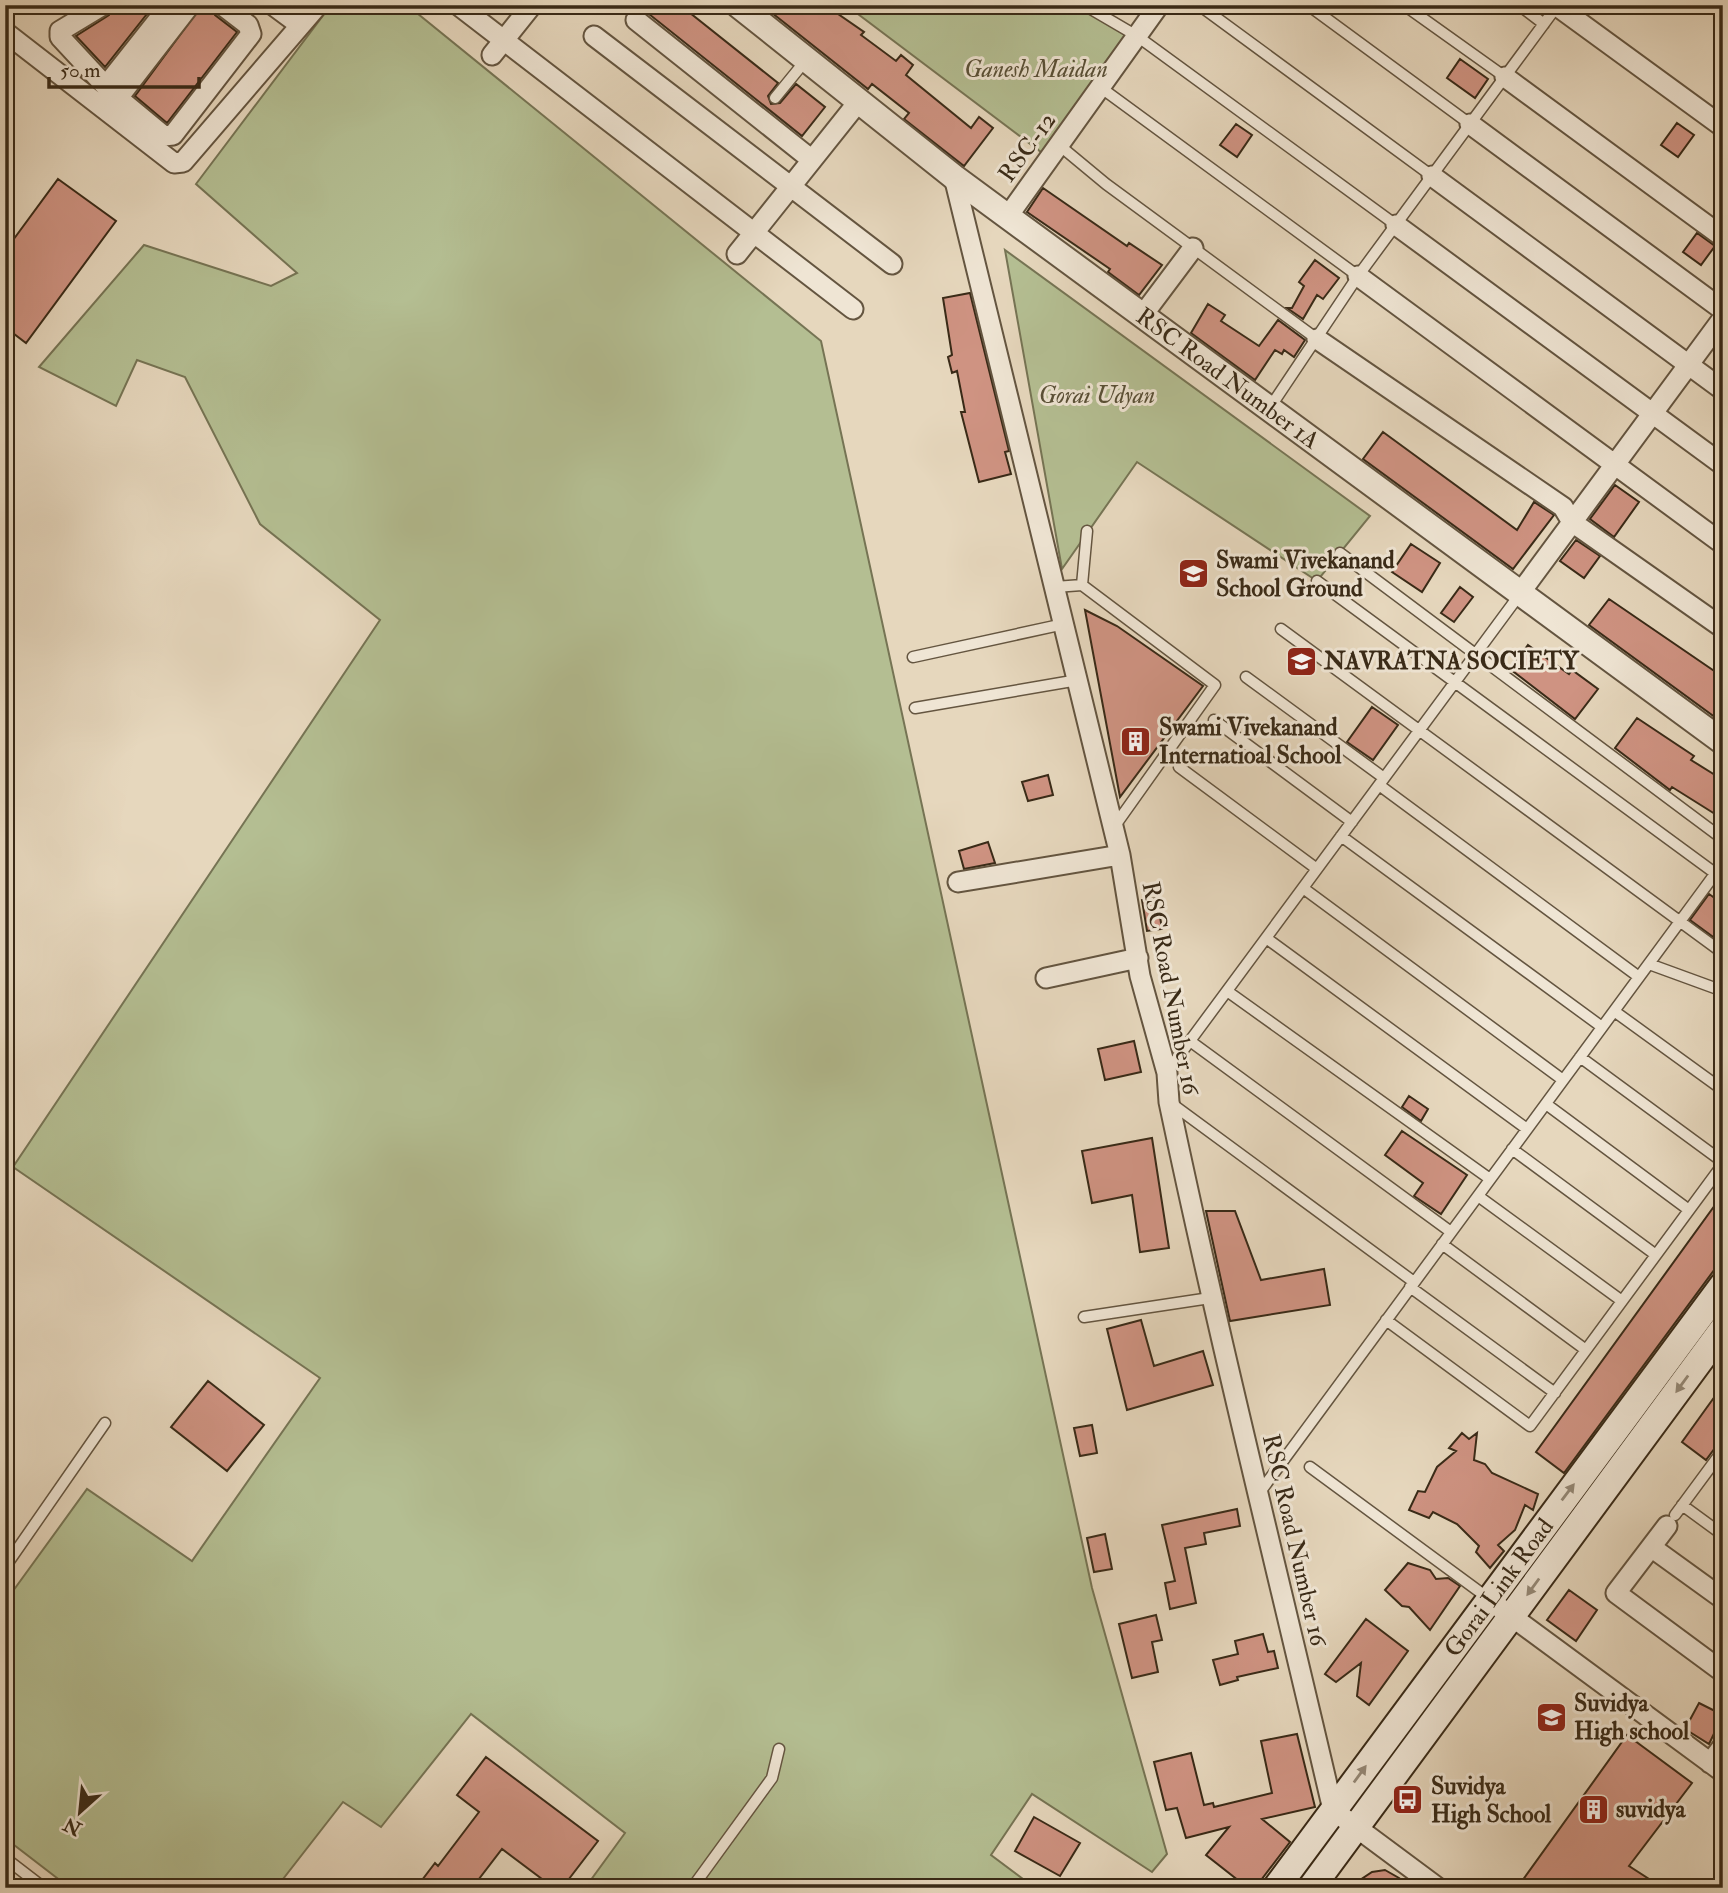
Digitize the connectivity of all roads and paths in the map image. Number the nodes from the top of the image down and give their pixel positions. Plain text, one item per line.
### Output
1 (103, 5) edge
2 (170, 5) edge
3 (190, 5) edge
4 (222, 5) edge
5 (273, 5) edge
6 (318, 5) edge
7 (458, 5) edge
8 (532, 5) edge
9 (1084, 5) edge
10 (1159, 5) edge
11 (1199, 5) edge
12 (1308, 5) edge
13 (1404, 5) edge
14 (1519, 5) edge
15 (741, 6) edge
16 (1558, 6) edge
17 (636, 20) dead end
18 (300, 24) junction
19 (1544, 24) junction
20 (5, 32) edge
21 (594, 36) dead end
22 (1138, 36) junction
23 (498, 48) junction
24 (806, 59) junction
25 (1505, 77) junction
26 (1100, 87) junction
27 (109, 96) junction
28 (775, 98) dead end
29 (859, 101) junction
30 (1470, 124) junction
31 (1723, 127) edge
32 (1059, 145) junction
33 (812, 160) junction
34 (1432, 176) junction
35 (954, 177) junction
36 (792, 185) junction
37 (1008, 216) junction
38 (1396, 225) junction
39 (755, 231) junction
40 (1723, 237) edge
41 (1193, 248) junction
42 (737, 254) dead end
43 (892, 264) dead end
44 (1358, 276) junction
45 (853, 309) dead end
46 (1723, 310) edge
47 (1142, 316) junction
48 (1723, 318) edge
49 (1317, 339) junction
50 (1689, 365) junction
51 (1723, 390) edge
52 (1269, 410) junction
53 (1653, 414) junction
54 (1615, 465) junction
55 (1723, 465) edge
56 (1572, 522) junction
57 (1087, 531) dead end
58 (1723, 544) edge
59 (1340, 553) dead end
60 (1317, 581) dead end
61 (1082, 585) junction
62 (1055, 587) junction
63 (1520, 593) junction
64 (1064, 624) junction
65 (1723, 628) edge
66 (1281, 629) dead end
67 (1477, 652) junction
68 (913, 657) dead end
69 (1245, 677) dead end
70 (1078, 680) junction
71 (1455, 682) junction
72 (915, 708) dead end
73 (1214, 720) dead end
74 (1419, 730) junction
75 (1723, 742) edge
76 (1179, 767) dead end
77 (1381, 782) junction
78 (1352, 822) junction
79 (1114, 828) junction
80 (1341, 836) junction
81 (1723, 839) edge
82 (1120, 855) junction
83 (1723, 863) edge
84 (1317, 869) junction
85 (1719, 876) edge
86 (958, 882) dead end
87 (1303, 888) junction
88 (1680, 922) junction
89 (1266, 938) junction
90 (1723, 953) edge
91 (1138, 958) junction
92 (1649, 964) junction
93 (1639, 977) junction
94 (1046, 978) dead end
95 (1723, 990) edge
96 (1227, 991) junction
97 (1614, 1011) junction
98 (1602, 1027) junction
99 (1190, 1041) junction
100 (1580, 1057) junction
101 (1167, 1073) junction
102 (1563, 1080) junction
103 (1723, 1090) edge
104 (1169, 1102) junction
105 (1546, 1104) junction
106 (1527, 1129) junction
107 (1513, 1149) junction
108 (1723, 1163) edge
109 (1490, 1179) junction
110 (1478, 1196) junction
111 (1689, 1210) junction
112 (1451, 1232) junction
113 (1442, 1244) junction
114 (1656, 1255) junction
115 (1412, 1285) junction
116 (1723, 1285) edge
117 (1210, 1298) junction
118 (1622, 1301) junction
119 (1084, 1317) dead end
120 (1386, 1320) junction
121 (1723, 1329) edge
122 (1586, 1350) junction
123 (1555, 1393) junction
124 (105, 1423) dead end
125 (1721, 1456) edge
126 (1310, 1467) dead end
127 (1259, 1493) junction
128 (1682, 1505) junction
129 (1671, 1520) joint
130 (1723, 1535) edge
131 (1651, 1547) junction
132 (5, 1567) edge
133 (1488, 1599) junction
134 (1723, 1600) edge
135 (1511, 1616) junction
136 (1723, 1672) edge
137 (1723, 1746) edge
138 (779, 1749) dead end
139 (1716, 1767) edge
140 (1333, 1810) junction
141 (1356, 1827) junction
142 (5, 1858) edge
143 (44, 1888) edge
144 (692, 1888) edge
145 (1276, 1888) edge
146 (1311, 1888) edge
147 (1438, 1888) edge

1 - 27 street
2 - 27 street
3 - 27 street
4 - 27 street
5 - 18 street
6 - 18 street
7 - 23 street
8 - 23 street
9 - 22 lane
10 - 22 street, RSC-12
11 - 34 lane
12 - 30 lane
13 - 25 lane
14 - 19 lane
15 - 24 street, RSC Road Number 1A
16 - 19 lane
16 - 31 street
17 - 33 street
18 - 27 street
19 - 25 lane
20 - 27 street
21 - 36 street
22 - 26 street, RSC-12
22 - 38 lane
23 - 39 street
24 - 28 lane
24 - 29 street, RSC Road Number 1A
25 - 30 lane
25 - 40 street
26 - 32 street, RSC-12
26 - 44 lane
29 - 33 street
29 - 35 street, RSC Road Number 1A
30 - 34 lane
30 - 46 street
32 - 37 street, RSC-12
32 - 41 lane
33 - 36 street
34 - 38 lane
34 - 50 street
35 - 37 street, RSC Road Number 1A
35 - 62 street, RSC Road Number 16
36 - 39 street
36 - 43 street
37 - 47 street, RSC Road Number 1A
38 - 44 lane
38 - 53 street
39 - 42 street
39 - 45 street
41 - 47 street
41 - 49 lane
44 - 49 lane
44 - 54 street
47 - 52 street, RSC Road Number 1A
48 - 50 street
49 - 52 lane
49 - 56 street
50 - 51 street
50 - 53 street
52 - 63 street, RSC Road Number 1A
53 - 54 street
53 - 55 street
54 - 56 street
54 - 58 street
56 - 63 street
56 - 65 street
57 - 61 lane
59 - 67 lane
60 - 71 lane
61 - 62 lane
61 - 79 lane
62 - 64 street, RSC Road Number 16
63 - 67 lane
63 - 75 street, RSC Road Number 1A
64 - 68 lane
64 - 70 street, RSC Road Number 16
66 - 74 lane
67 - 71 lane
67 - 81 lane
69 - 77 lane
70 - 72 lane
70 - 79 street, RSC Road Number 16
71 - 74 lane
71 - 85 lane
73 - 78 lane
74 - 77 lane
74 - 88 lane
76 - 84 lane
77 - 78 lane
77 - 93 lane
78 - 80 lane
79 - 82 street, RSC Road Number 16
80 - 84 lane
80 - 98 lane
82 - 86 street
82 - 91 street, RSC Road Number 16
83 - 85 lane
84 - 87 lane
85 - 88 lane
87 - 89 lane
87 - 102 lane
88 - 90 lane
88 - 92 lane
89 - 96 lane
89 - 106 lane
91 - 94 street
91 - 101 street, RSC Road Number 16
92 - 93 lane
92 - 95 lane
93 - 97 lane
96 - 99 lane
96 - 109 lane
97 - 98 lane
97 - 103 lane
98 - 100 lane
99 - 101 lane
99 - 112 lane
100 - 102 lane
100 - 108 lane
101 - 104 street, RSC Road Number 16
102 - 105 lane
104 - 115 lane
104 - 117 street, RSC Road Number 16
105 - 106 lane
105 - 111 lane
106 - 107 lane
107 - 109 lane
107 - 114 lane
108 - 111 lane
109 - 110 lane
110 - 112 lane
110 - 118 lane
111 - 114 lane
112 - 113 lane
113 - 115 lane
113 - 122 lane
114 - 118 lane
115 - 120 lane
115 - 123 lane
133 -> 116 main road, Gorai Link Road
117 - 119 lane
117 - 127 street, RSC Road Number 16
118 - 122 lane
120 - 123 lane
120 - 127 lane
121 -> 135 main road, Gorai Link Road
122 - 123 lane
124 - 132 lane
125 - 128 lane
126 - 133 lane
127 - 140 street, RSC Road Number 16
128 - 129 lane
128 - 130 lane
129 - 131 street
131 - 134 street
131 - 136 street
133 - 135 street
140 -> 133 main road, Gorai Link Road
135 - 139 street
135 - 141 main road, Gorai Link Road
137 - 139 street
138 - 144 lane
140 - 141 street
140 - 145 main road, Gorai Link Road
141 - 146 main road, Gorai Link Road
141 - 147 street
142 - 143 lane

